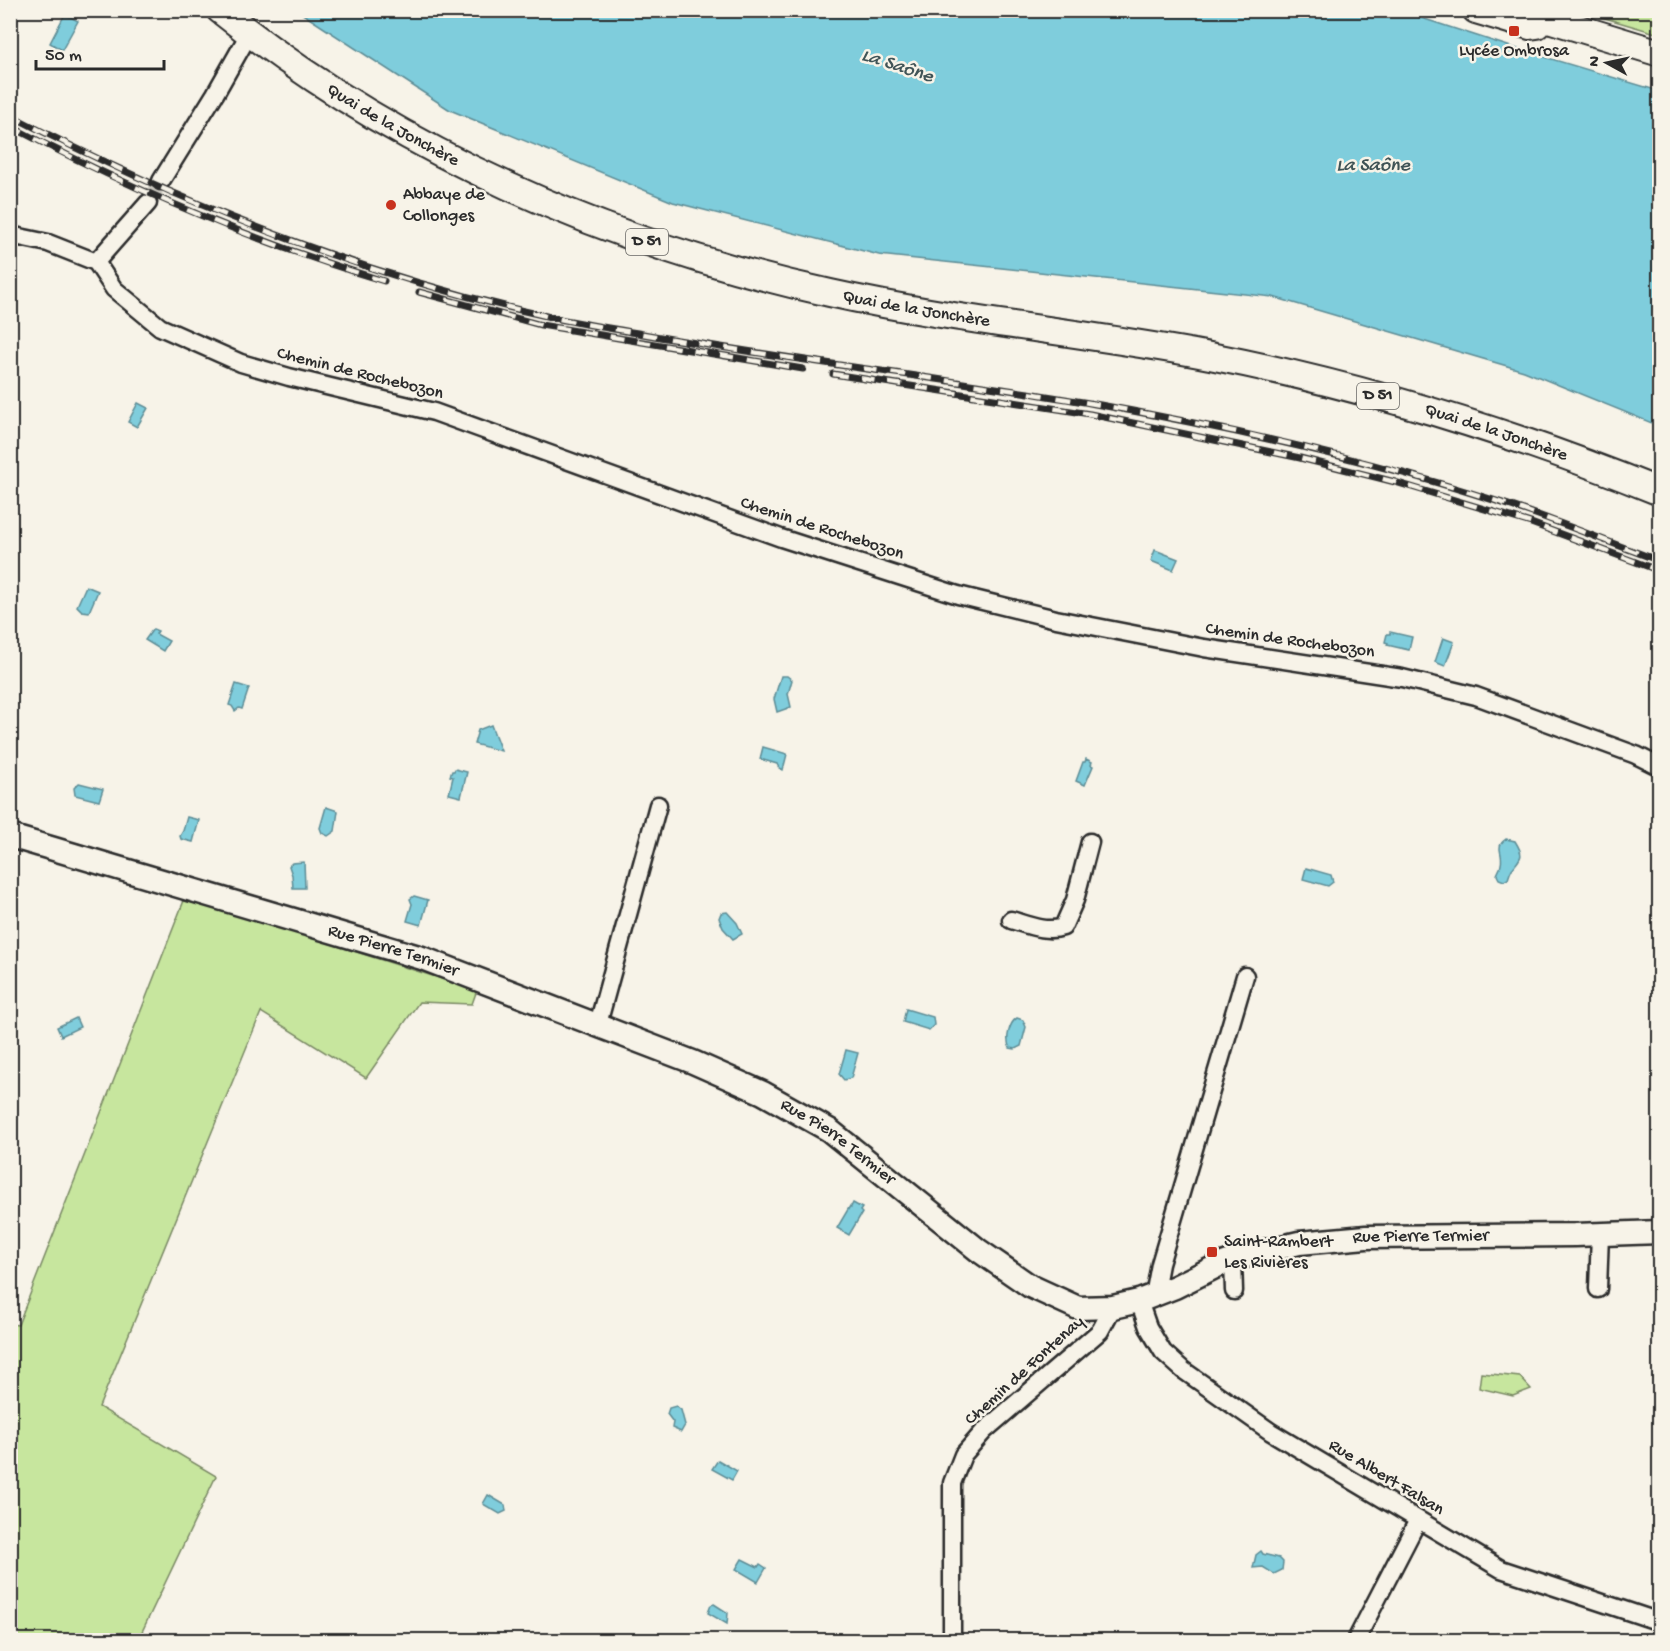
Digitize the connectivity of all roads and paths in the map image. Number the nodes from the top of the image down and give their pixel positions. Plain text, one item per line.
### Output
1 (220, 10) edge
2 (1476, 10) edge
3 (1519, 10) edge
4 (1564, 24) junction
5 (249, 34) junction
6 (1659, 53) edge
7 (161, 181) tunnel mouth
8 (148, 203) tunnel mouth
9 (10, 235) edge
10 (96, 262) junction
11 (1659, 492) edge
12 (1659, 767) edge
13 (658, 805) dead end
14 (10, 836) edge
15 (1090, 842) dead end
16 (1011, 920) dead end
17 (1245, 976) dead end
18 (598, 1024) junction
19 (1659, 1232) edge
20 (1600, 1234) junction
21 (1233, 1260) junction
22 (1597, 1290) dead end
23 (1234, 1291) dead end
24 (1147, 1298) junction
25 (1113, 1307) junction
26 (1418, 1520) junction
27 (1659, 1622) edge
28 (952, 1641) edge
29 (1356, 1641) edge

1 - 5 main road, Quai de la Jonchère / D 51
2 - 4 main road
3 - 4 main road
4 - 6 main road
5 - 7 street
5 - 11 main road, Quai de la Jonchère / D 51
8 - 10 street
9 - 10 street
10 - 12 street, Chemin de Rochebozon
13 - 18 street
14 - 18 street, Rue Pierre Termier
15 - 16 street
17 - 24 street
18 - 25 street, Rue Pierre Termier
19 - 20 street, Rue Pierre Termier
20 - 21 street, Rue Pierre Termier
20 - 22 street
21 - 23 street
21 - 24 street, Rue Pierre Termier
24 - 25 street, Rue Pierre Termier
24 - 26 street, Rue Albert Falsan
25 - 28 street, Chemin de Fontenay
26 - 27 street, Rue Albert Falsan
26 - 29 street

